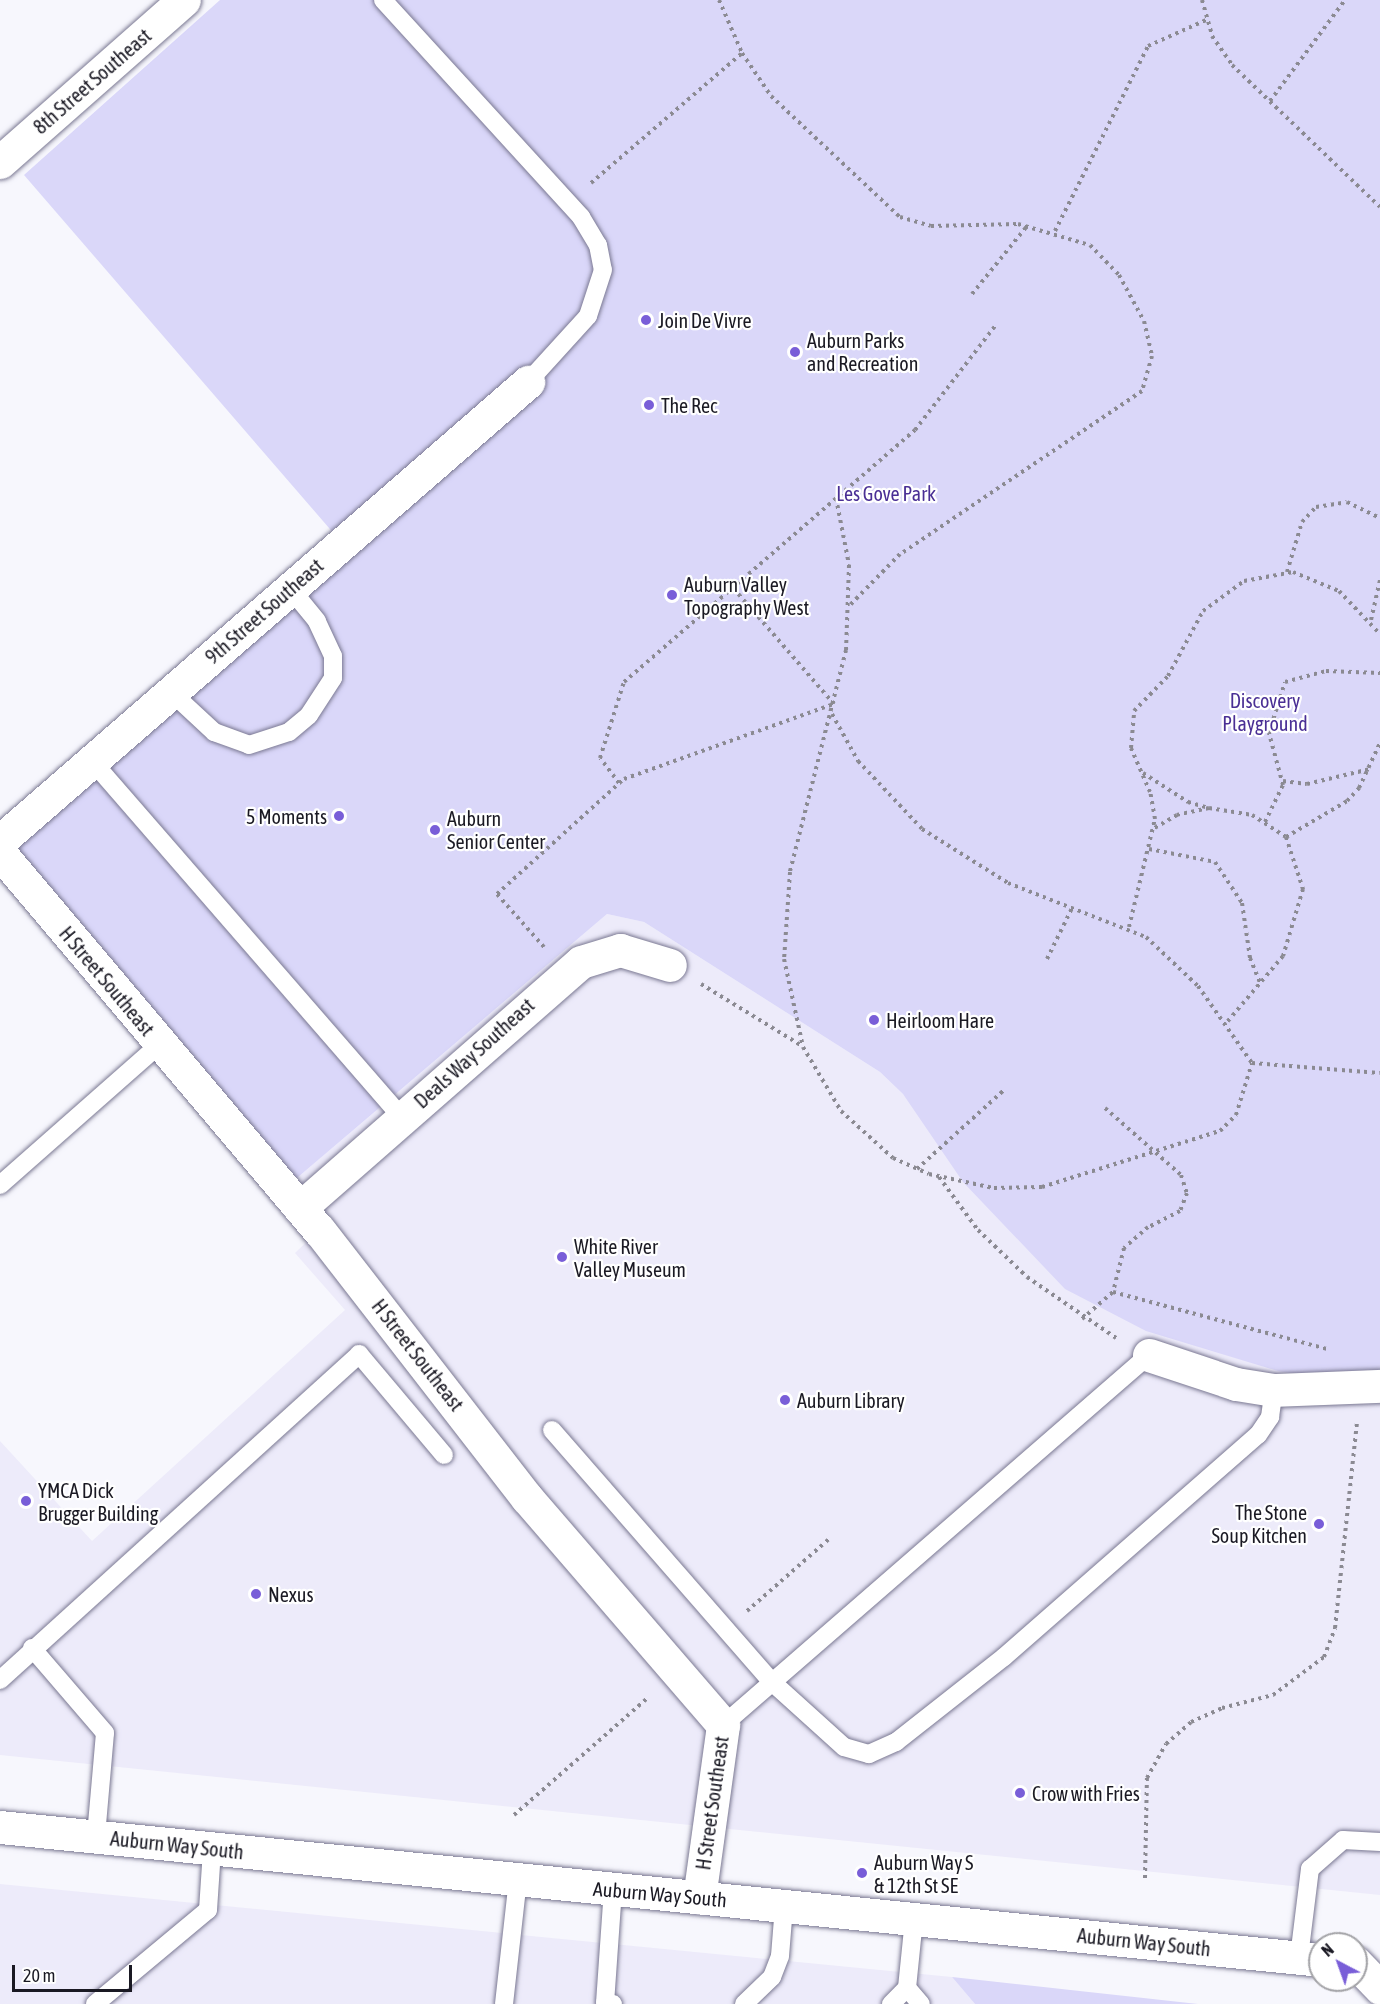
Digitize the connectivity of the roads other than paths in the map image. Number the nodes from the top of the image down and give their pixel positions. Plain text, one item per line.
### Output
1 (184, 0) edge
2 (383, 0) edge
3 (0, 162) edge
4 (528, 382) joint
5 (290, 588) junction
6 (171, 692) junction
7 (92, 761) junction
8 (0, 841) edge
9 (0, 854) edge
10 (670, 965) road end
11 (160, 1044) junction
12 (402, 1117) junction
13 (0, 1185) edge
14 (300, 1208) junction
15 (1149, 1355) joint
16 (1380, 1386) edge
17 (1274, 1389) junction
18 (552, 1430) dead end
19 (444, 1455) dead end
20 (32, 1648) junction
21 (0, 1680) edge
22 (772, 1682) junction
23 (723, 1725) junction
24 (0, 1827) edge
25 (96, 1836) junction
26 (1380, 1842) edge
27 (212, 1849) junction
28 (518, 1880) junction
29 (613, 1889) junction
30 (699, 1897) junction
31 (784, 1906) junction
32 (914, 1919) junction
33 (1310, 1932) edge
34 (1308, 1958) edge
35 (1368, 1976) edge
36 (907, 1988) junction
37 (1380, 1988) edge
38 (96, 2004) edge
39 (504, 2004) edge
40 (613, 2004) edge
41 (744, 2004) edge
42 (891, 2004) edge
43 (921, 2004) edge

1 - 3 street, 8th Street Southeast
2 - 4 lane
4 - 5 street, 9th Street Southeast
5 - 6 street, 9th Street Southeast
5 - 6 lane
6 - 7 street, 9th Street Southeast
7 - 8 street, 9th Street Southeast
7 - 12 lane
9 - 11 street, H Street Southeast
10 - 12 street, Deals Way Southeast
11 - 13 lane
11 - 14 street, H Street Southeast
12 - 14 street, Deals Way Southeast
14 - 23 street, H Street Southeast
15 - 17 street
15 - 22 lane
16 - 17 street
17 - 22 lane
18 - 22 lane
19 - 20 lane
20 - 21 lane
20 - 25 lane
22 - 23 lane
23 - 30 street, H Street Southeast
24 - 25 street, Auburn Way South
25 - 27 street, Auburn Way South
26 - 33 lane
27 - 28 street, Auburn Way South
27 - 38 lane
28 - 29 street, Auburn Way South
28 - 39 lane
29 - 30 street, Auburn Way South
29 - 40 lane
30 - 31 street, Auburn Way South
31 - 32 street, Auburn Way South
31 - 41 lane
32 - 34 street, Auburn Way South
32 - 36 lane
35 - 37 street
36 - 42 lane
36 - 43 lane

